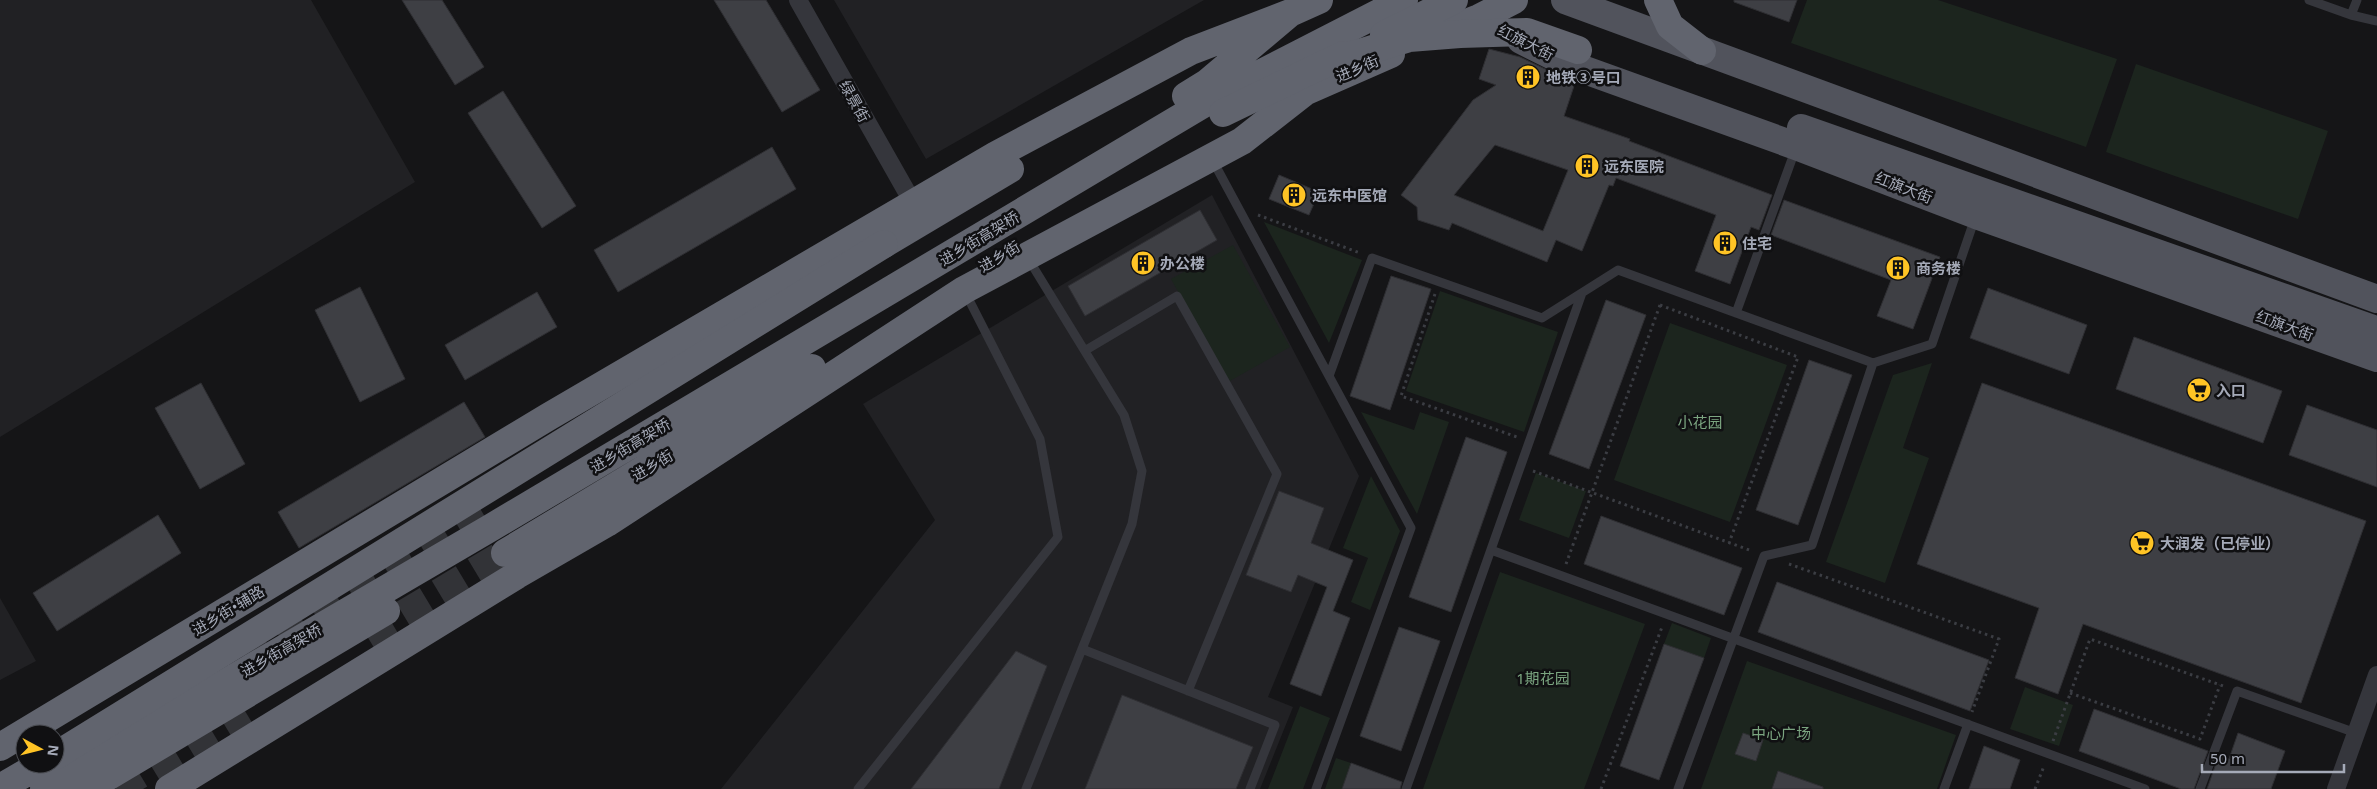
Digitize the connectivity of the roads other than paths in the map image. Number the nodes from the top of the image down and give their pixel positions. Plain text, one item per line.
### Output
1 (798, 0) edge
2 (1319, 0) edge
3 (1404, 0) edge
4 (1438, 0) edge
5 (1454, 0) edge
6 (1514, 0) edge
7 (1565, 0) edge
8 (1658, 0) edge
9 (2309, 0) edge
10 (2357, 0) edge
11 (1290, 13) junction
12 (2352, 15) junction
13 (1479, 18) junction
14 (2377, 21) edge
15 (1578, 50) joint
16 (1702, 50) junction
17 (1327, 63) junction
18 (1161, 68) junction
19 (1310, 88) junction
20 (1219, 105) junction
21 (1796, 146) junction
22 (1210, 157) junction
23 (913, 203) junction
24 (1976, 215) junction
25 (1026, 256) junction
26 (964, 290) junction
27 (1582, 293) junction
28 (2377, 299) edge
29 (1736, 313) junction
30 (2376, 330) edge
31 (1086, 350) junction
32 (2377, 358) edge
33 (1873, 363) junction
34 (1329, 376) junction
35 (548, 417) junction
36 (570, 460) junction
37 (593, 500) junction
38 (483, 512) tunnel mouth
39 (607, 523) junction
40 (1490, 550) junction
41 (511, 564) junction
42 (1732, 638) junction
43 (1082, 649) junction
44 (2377, 675) edge
45 (1188, 691) junction
46 (1968, 724) junction
47 (2356, 733) junction
48 (0, 746) edge
49 (65, 750) edge
50 (24, 774) edge
51 (0, 778) edge
52 (0, 788) edge
53 (6, 789) edge
54 (44, 789) edge
55 (87, 789) edge
56 (170, 789) edge
57 (858, 789) edge
58 (1026, 789) edge
59 (1250, 789) edge
60 (1316, 789) edge
61 (1406, 789) edge
62 (1678, 789) edge
63 (1944, 789) edge
64 (2145, 789) edge
65 (2200, 789) edge
66 (2336, 789) edge

1 - 23 street, 绿景街
2 - 11 highway
3 - 20 highway
4 - 13 highway, 红旗大街
5 - 17 highway, 进乡街, bridge
6 - 13 highway, 进乡街
7 - 16 main road
8 - 16 highway
9 - 12 lane
10 - 12 lane
11 - 18 highway
11 - 36 highway
12 - 14 lane
13 - 19 highway, 进乡街
13 - 21 main road, 红旗大街
15 - 17 highway, bridge
15 - 30 main road
16 - 28 main road
17 - 20 highway, 进乡街, bridge
18 - 23 highway, 进乡街•辅路
18 - 49 highway, bridge
19 - 22 highway
19 - 37 highway, 进乡街
20 - 54 highway, 进乡街高架桥
20 - 55 highway, 进乡街高架桥
21 - 24 main road, 红旗大街
21 - 29 lane
22 - 25 highway
22 - 34 lane
23 - 35 highway, 进乡街•辅路
24 - 32 main road, 红旗大街
24 - 33 lane
25 - 26 highway
25 - 31 lane
26 - 39 highway
26 - 57 lane
27 - 29 lane
27 - 34 lane
27 - 40 lane
29 - 33 lane
31 - 43 lane
31 - 45 lane
33 - 42 lane
34 - 60 lane
35 - 36 highway
35 - 48 highway, 进乡街•辅路
36 - 38 highway
37 - 39 highway
37 - 41 highway, 进乡街
39 - 41 highway
40 - 42 lane
40 - 61 lane
41 - 56 highway
42 - 46 lane
42 - 62 lane
43 - 45 lane
43 - 58 lane
44 - 47 street
45 - 59 lane
46 - 63 lane
46 - 64 lane
47 - 65 lane
47 - 66 street
50 - 52 highway
51 - 53 highway

